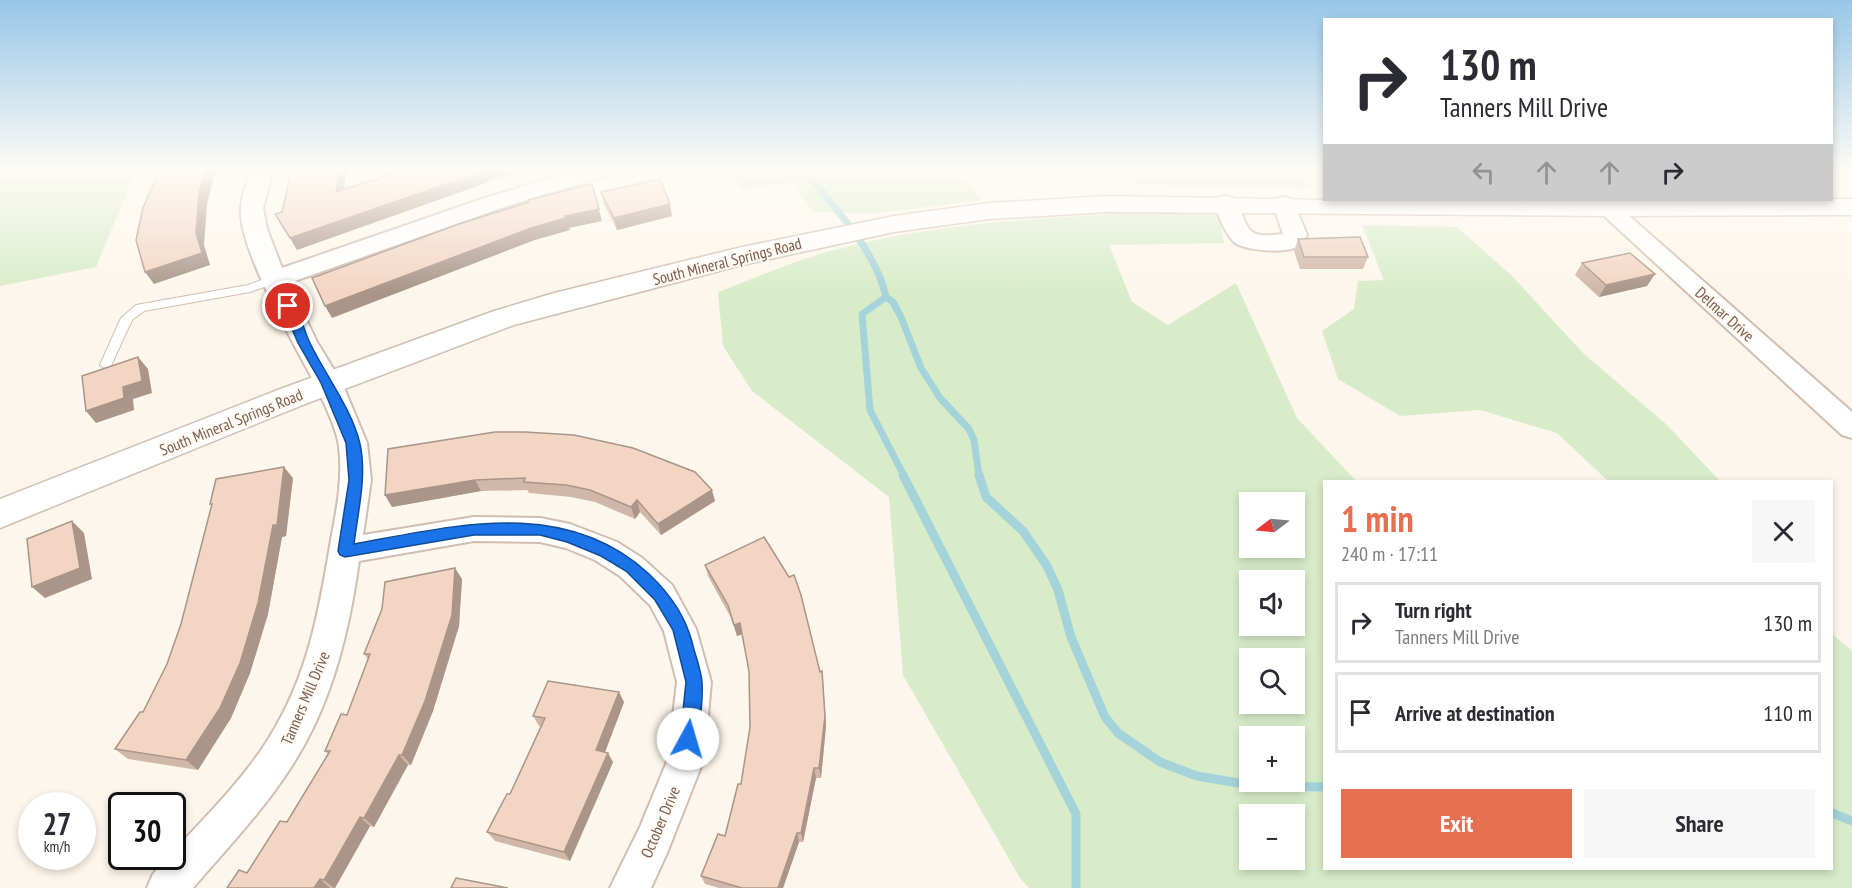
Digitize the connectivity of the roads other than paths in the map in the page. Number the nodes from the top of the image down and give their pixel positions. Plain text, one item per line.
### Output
1 (252, 209) edge
2 (475, 209) edge
3 (1015, 209) edge
4 (1228, 209) edge
5 (1286, 209) edge
6 (1608, 209) edge
7 (275, 279) junction
8 (106, 365) edge
9 (328, 383) junction
10 (1852, 428) edge
11 (0, 514) edge
12 (345, 551) junction
13 (167, 888) edge
14 (630, 888) edge

1 - 7 street, Tanners Mill Drive
2 - 7 street
3 - 9 street, South Mineral Springs Road
4 - 5 street
6 - 10 street, Delmar Drive
7 - 8 lane
7 - 9 street, Tanners Mill Drive
9 - 11 street, South Mineral Springs Road
9 - 12 street, Tanners Mill Drive
12 - 13 street, Tanners Mill Drive
12 - 14 street, October Drive

